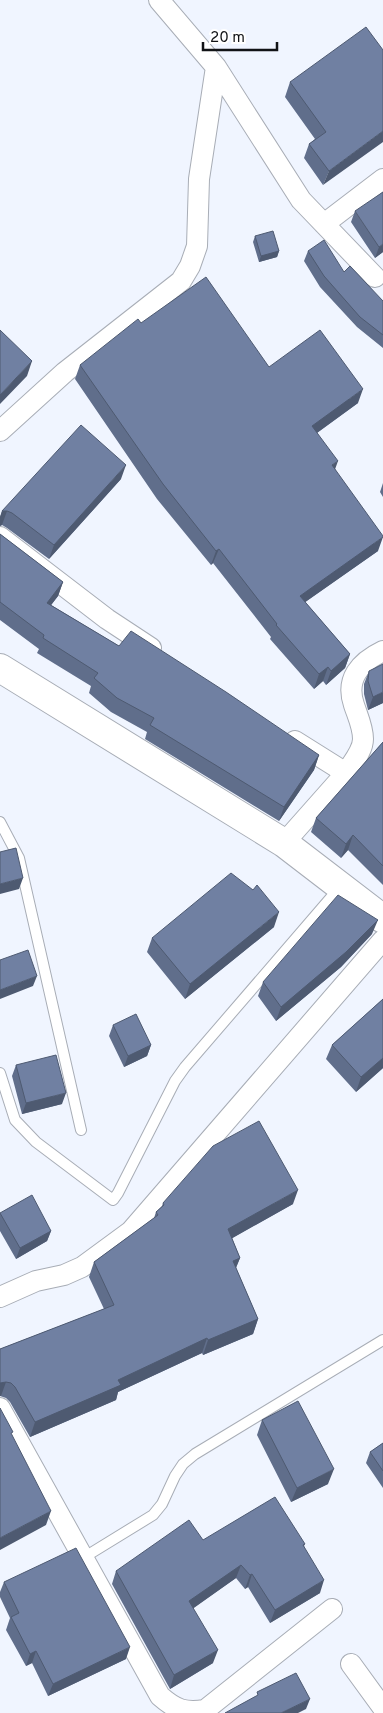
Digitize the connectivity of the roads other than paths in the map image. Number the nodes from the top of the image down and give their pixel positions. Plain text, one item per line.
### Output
1 (159, 0) edge
2 (216, 68) junction
3 (383, 179) edge
4 (324, 224) junction
5 (375, 276) dead end
6 (0, 431) edge
7 (0, 537) edge
8 (383, 650) edge
9 (164, 656) edge
10 (0, 668) edge
11 (280, 731) edge
12 (346, 773) junction
13 (0, 822) edge
14 (284, 843) junction
15 (340, 886) junction
16 (383, 920) edge
17 (383, 940) edge
18 (0, 1073) edge
19 (82, 1130) dead end
20 (0, 1297) edge
21 (383, 1340) edge
22 (0, 1408) edge
23 (83, 1558) junction
24 (332, 1609) dead end
25 (351, 1664) dead end
26 (383, 1708) edge

1 - 2 street
2 - 4 street
2 - 6 street
3 - 4 street
4 - 5 street
7 - 9 street
8 - 12 street
10 - 14 street
11 - 12 street
12 - 14 street
13 - 19 lane
14 - 15 street
15 - 16 street
15 - 18 lane
17 - 20 street
21 - 23 lane
22 - 23 street
23 - 24 street
25 - 26 street

